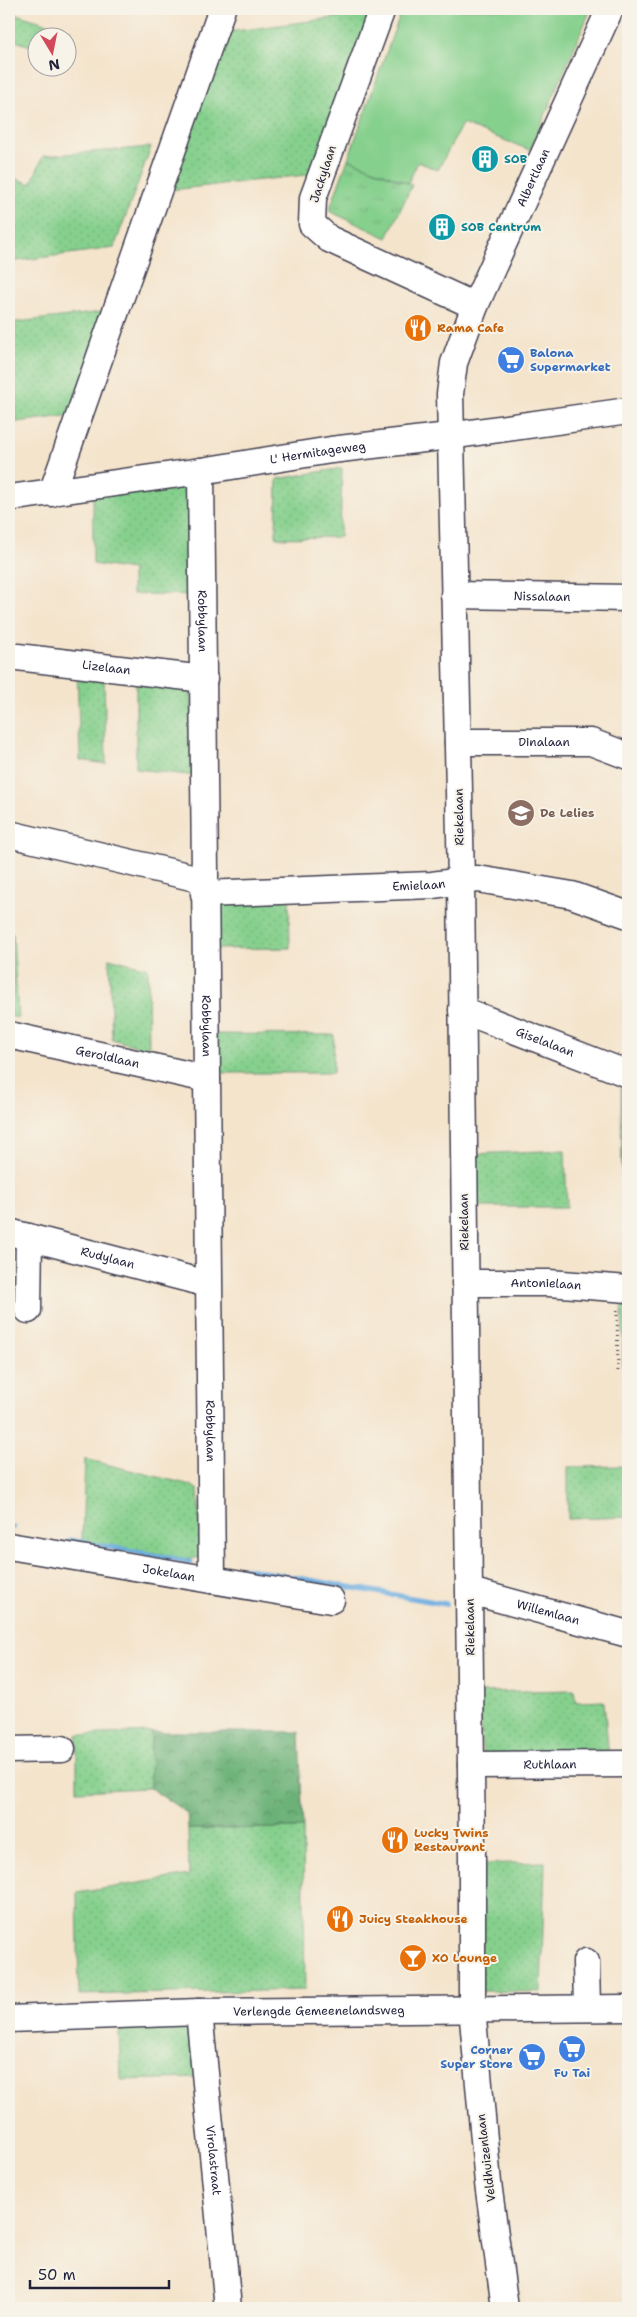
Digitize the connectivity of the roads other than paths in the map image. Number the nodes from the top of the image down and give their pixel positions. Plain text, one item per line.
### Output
1 (222, 9) edge
2 (382, 9) edge
3 (610, 9) edge
4 (476, 306) junction
5 (628, 411) edge
6 (449, 436) junction
7 (202, 472) junction
8 (52, 492) junction
9 (9, 498) edge
10 (454, 596) junction
11 (628, 598) edge
12 (9, 656) edge
13 (204, 680) junction
14 (458, 742) junction
15 (628, 756) edge
16 (9, 834) edge
17 (461, 880) junction
18 (204, 887) junction
19 (628, 916) edge
20 (462, 1010) junction
21 (9, 1035) edge
22 (628, 1074) edge
23 (207, 1079) junction
24 (19, 1234) edge
25 (465, 1283) junction
26 (208, 1284) junction
27 (623, 1288) edge
28 (28, 1310) dead end
29 (9, 1546) edge
30 (212, 1580) junction
31 (470, 1591) junction
32 (330, 1600) dead end
33 (627, 1629) edge
34 (62, 1749) dead end
35 (9, 1750) edge
36 (628, 1764) edge
37 (471, 1765) junction
38 (586, 1962) dead end
39 (472, 2008) junction
40 (587, 2008) junction
41 (628, 2008) edge
42 (199, 2012) junction
43 (9, 2019) edge
44 (228, 2308) edge
45 (505, 2308) edge

1 - 8 street
2 - 4 street, Jackylaan
3 - 4 street, Albertlaan
4 - 6 street, Albertlaan
5 - 6 street, L' Hermitageweg
6 - 7 street, L' Hermitageweg
6 - 10 street, Riekelaan
7 - 8 street, L' Hermitageweg
7 - 13 street, Robbylaan
8 - 9 street, L' Hermitageweg
10 - 11 street, Nissalaan
10 - 14 street, Riekelaan
12 - 13 street, Lizelaan
13 - 18 street, Robbylaan
14 - 15 street, Dinalaan
14 - 17 street, Riekelaan
16 - 18 street, Emielaan
17 - 18 street, Emielaan
17 - 19 street, Emielaan
17 - 20 street, Riekelaan
18 - 23 street, Robbylaan
20 - 22 street, Giselalaan
20 - 25 street, Riekelaan
21 - 23 street, Geroldlaan
23 - 26 street, Robbylaan
24 - 26 street, Rudylaan
24 - 28 street
25 - 27 street, Antonielaan
25 - 31 street, Riekelaan
26 - 30 street, Robbylaan
29 - 30 street, Jokelaan
30 - 32 street, Jokelaan
31 - 33 street, Willemlaan
31 - 37 street, Riekelaan
34 - 35 street
36 - 37 street, Ruthlaan
37 - 39 street, Riekelaan
38 - 40 street
39 - 40 street, Verlengde Gemeenelandsweg
39 - 42 street, Verlengde Gemeenelandsweg
39 - 45 street, Veldhuizenlaan
40 - 41 street, Verlengde Gemeenelandsweg
42 - 43 street, Verlengde Gemeenelandsweg
42 - 44 street, Virolastraat

